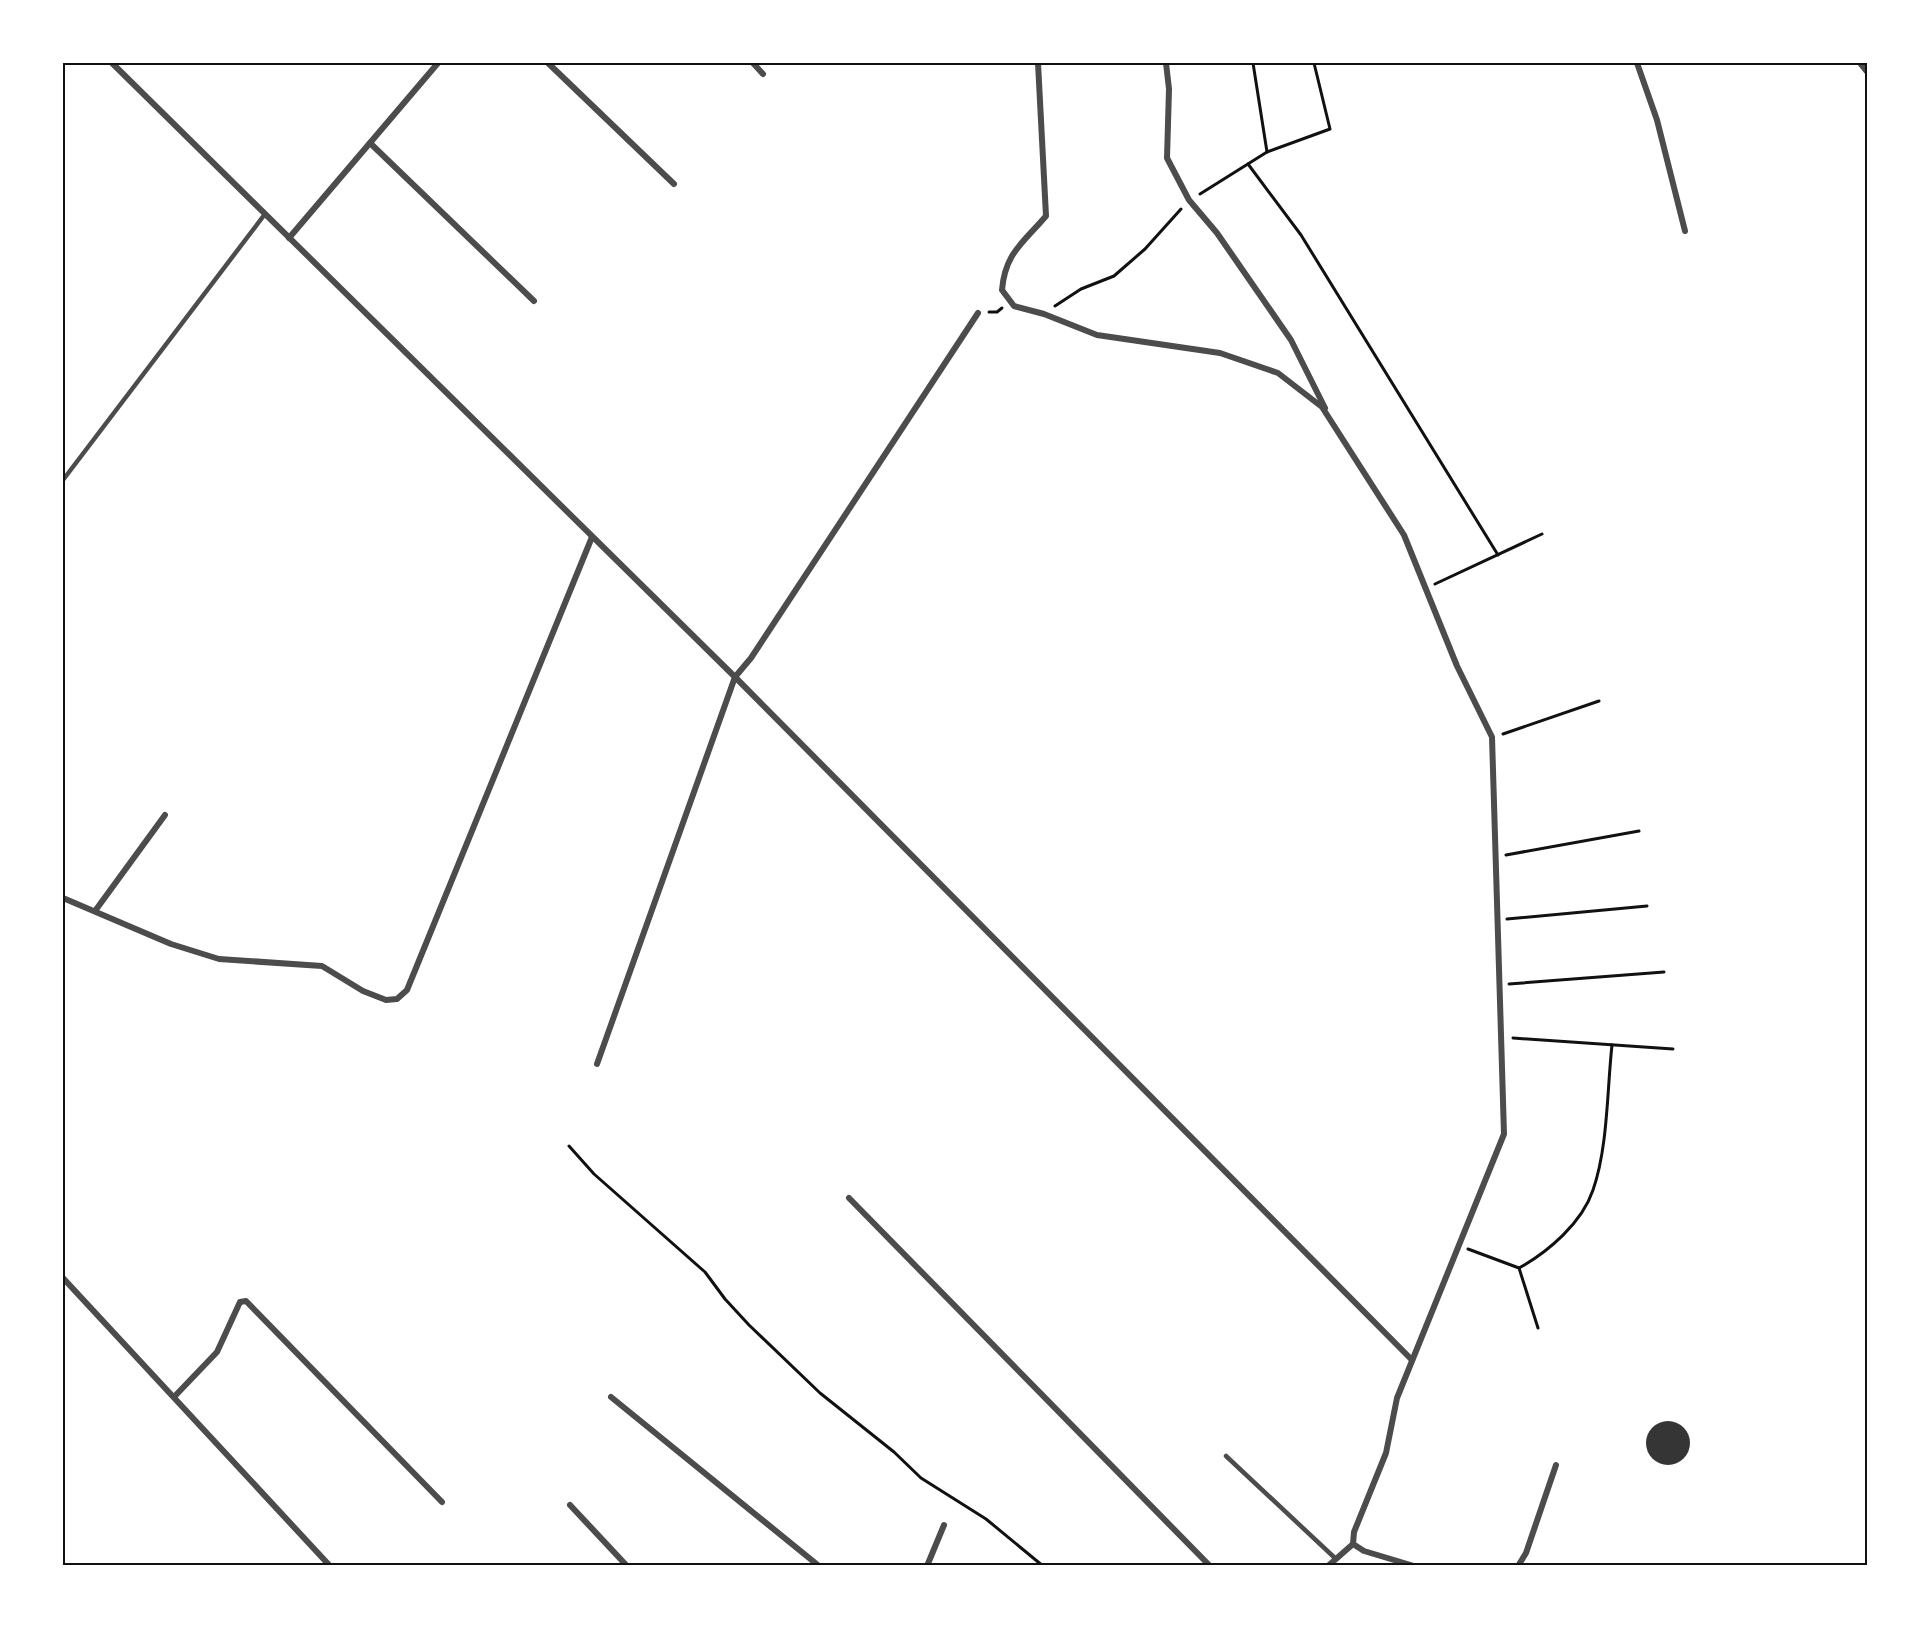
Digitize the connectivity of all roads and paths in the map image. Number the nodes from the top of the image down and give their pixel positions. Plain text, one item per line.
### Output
1 (112, 63) edge
2 (438, 63) edge
3 (548, 63) edge
4 (753, 63) edge
5 (1038, 63) edge
6 (1166, 63) edge
7 (1253, 63) edge
8 (1314, 63) edge
9 (1637, 63) edge
10 (1860, 63) edge
11 (1868, 73) edge
12 (763, 74) dead end
13 (370, 143) junction
14 (1267, 152) junction
15 (1248, 164) junction
16 (674, 184) dead end
17 (1189, 200) junction
18 (265, 214) junction
19 (1685, 231) dead end
20 (289, 238) junction
21 (534, 301) dead end
22 (1010, 301) junction
23 (978, 313) joint
24 (1044, 314) junction
25 (1335, 427) junction
26 (63, 480) edge
27 (1542, 534) dead end
28 (592, 537) junction
29 (1498, 555) junction
30 (1426, 589) junction
31 (735, 677) junction
32 (1599, 701) dead end
33 (1492, 737) junction
34 (165, 815) dead end
35 (1639, 831) dead end
36 (1495, 857) junction
37 (63, 898) edge
38 (1647, 906) dead end
39 (95, 911) junction
40 (1497, 920) junction
41 (1664, 972) dead end
42 (1498, 985) junction
43 (1500, 1037) junction
44 (1612, 1045) junction
45 (1673, 1049) dead end
46 (597, 1064) dead end
47 (569, 1146) dead end
48 (849, 1198) dead end
49 (1458, 1245) junction
50 (1519, 1268) junction
51 (63, 1278) edge
52 (1538, 1328) dead end
53 (1412, 1360) junction
54 (174, 1397) junction
55 (612, 1397) dead end
56 (1226, 1456) dead end
57 (1556, 1465) dead end
58 (442, 1502) dead end
59 (570, 1505) dead end
60 (944, 1525) dead end
61 (1353, 1544) junction
62 (1336, 1559) junction
63 (330, 1566) edge
64 (627, 1566) edge
65 (819, 1566) edge
66 (927, 1566) edge
67 (1043, 1566) edge
68 (1210, 1566) edge
69 (1328, 1566) edge
70 (1414, 1566) edge
71 (1518, 1566) edge

1 - 18 street
2 - 13 street
3 - 16 street
4 - 12 street
5 - 22 street
6 - 17 street
7 - 14 path
8 - 14 path
9 - 19 street
10 - 11 street
13 - 20 street
13 - 21 street
14 - 15 path
15 - 17 path
15 - 29 path
17 - 24 path
17 - 25 street
18 - 20 street
18 - 26 lane
20 - 28 street
22 - 23 path
22 - 24 street
23 - 31 street
24 - 25 street
25 - 30 street
27 - 29 path
28 - 31 street
28 - 39 street
29 - 30 path
30 - 33 street
31 - 46 street
31 - 53 street
32 - 33 path
33 - 36 street
34 - 39 street
35 - 36 path
36 - 40 street
37 - 39 street
38 - 40 path
40 - 42 street
41 - 42 path
42 - 43 street
43 - 44 path
43 - 49 street
44 - 45 path
44 - 50 path
47 - 67 path
48 - 68 street
49 - 50 path
49 - 53 street
50 - 52 path
51 - 54 street
53 - 61 street
54 - 58 street
54 - 63 street
55 - 65 street
56 - 62 lane
57 - 71 street
59 - 64 street
60 - 66 street
61 - 62 street
61 - 70 street
62 - 69 street

